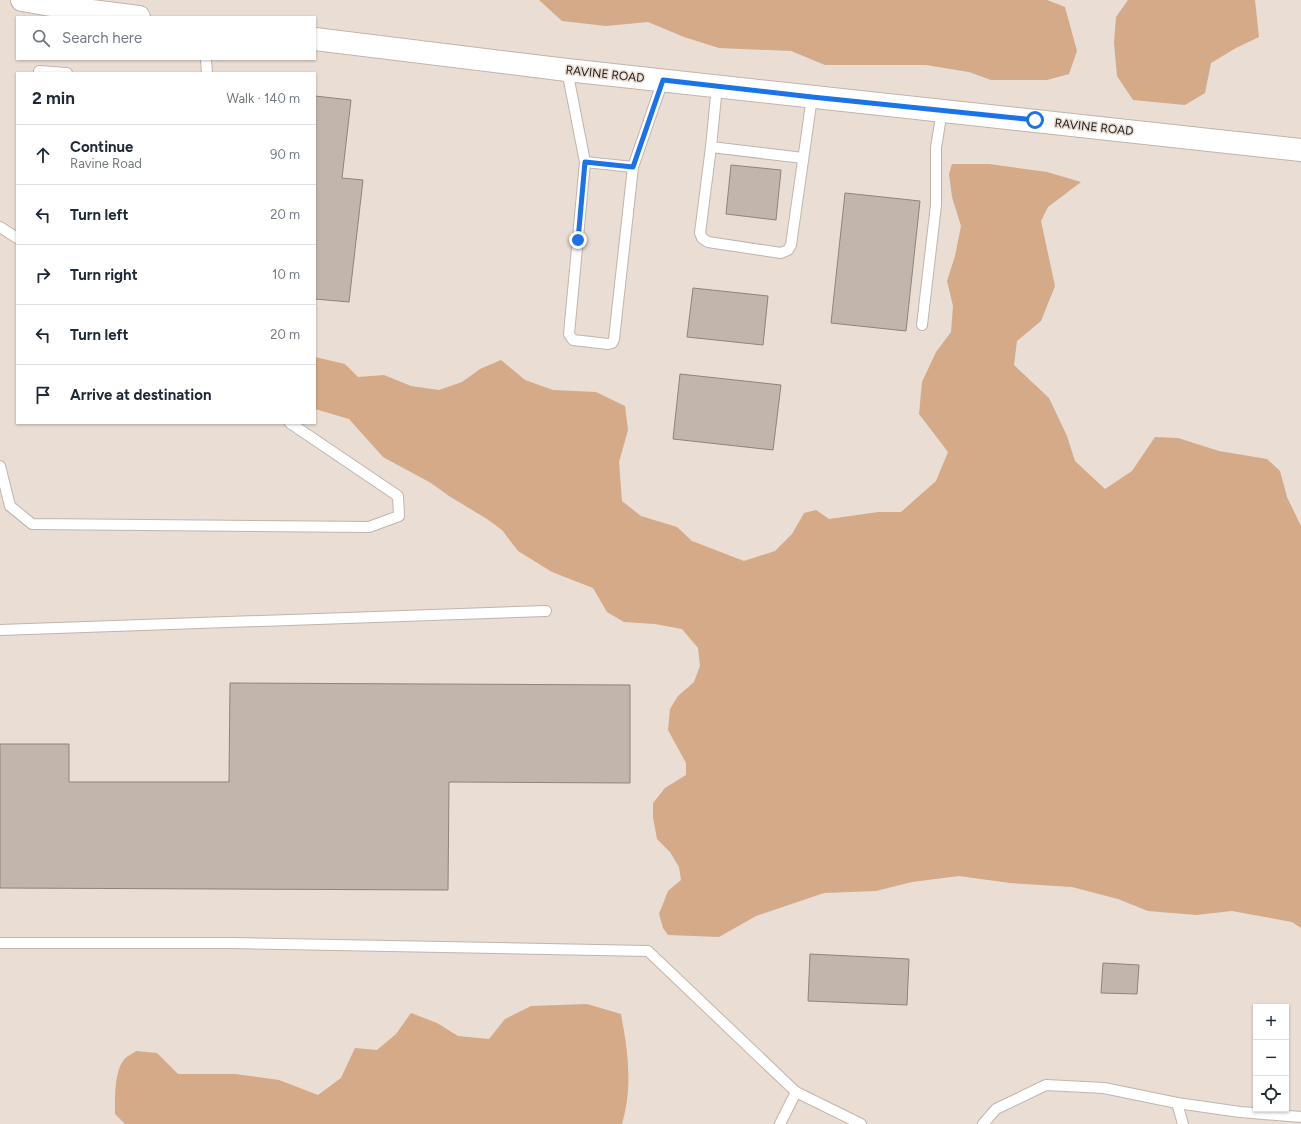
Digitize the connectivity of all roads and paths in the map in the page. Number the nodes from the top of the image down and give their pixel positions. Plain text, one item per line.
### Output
1 (22, 0) edge
2 (131, 16) edge
3 (316, 39) edge
4 (206, 60) edge
5 (567, 70) junction
6 (39, 72) edge
7 (53, 72) edge
8 (207, 72) edge
9 (663, 80) junction
10 (717, 86) junction
11 (812, 97) junction
12 (942, 110) junction
13 (711, 147) junction
14 (1301, 150) edge
15 (803, 158) junction
16 (585, 162) junction
17 (633, 167) junction
18 (0, 226) edge
19 (16, 237) edge
20 (922, 325) dead end
21 (291, 424) edge
22 (0, 466) edge
23 (546, 611) dead end
24 (0, 630) edge
25 (0, 943) edge
26 (796, 1092) junction
27 (1177, 1103) junction
28 (1301, 1117) edge
29 (780, 1124) edge
30 (861, 1124) edge
31 (983, 1124) edge
32 (1183, 1124) edge

1 - 2 street
3 - 5 street, RAVINE ROAD
4 - 8 lane
5 - 9 street, RAVINE ROAD
5 - 16 lane
6 - 7 lane
9 - 10 street, RAVINE ROAD
9 - 17 lane
10 - 11 street, RAVINE ROAD
10 - 13 lane
11 - 12 street, RAVINE ROAD
11 - 15 lane
12 - 14 street, RAVINE ROAD
12 - 20 lane
13 - 15 lane
13 - 15 lane
16 - 17 lane
16 - 17 lane
18 - 19 lane
21 - 22 lane
23 - 24 lane
25 - 26 lane
26 - 29 lane
26 - 30 lane
27 - 28 lane
27 - 31 lane
27 - 32 lane

